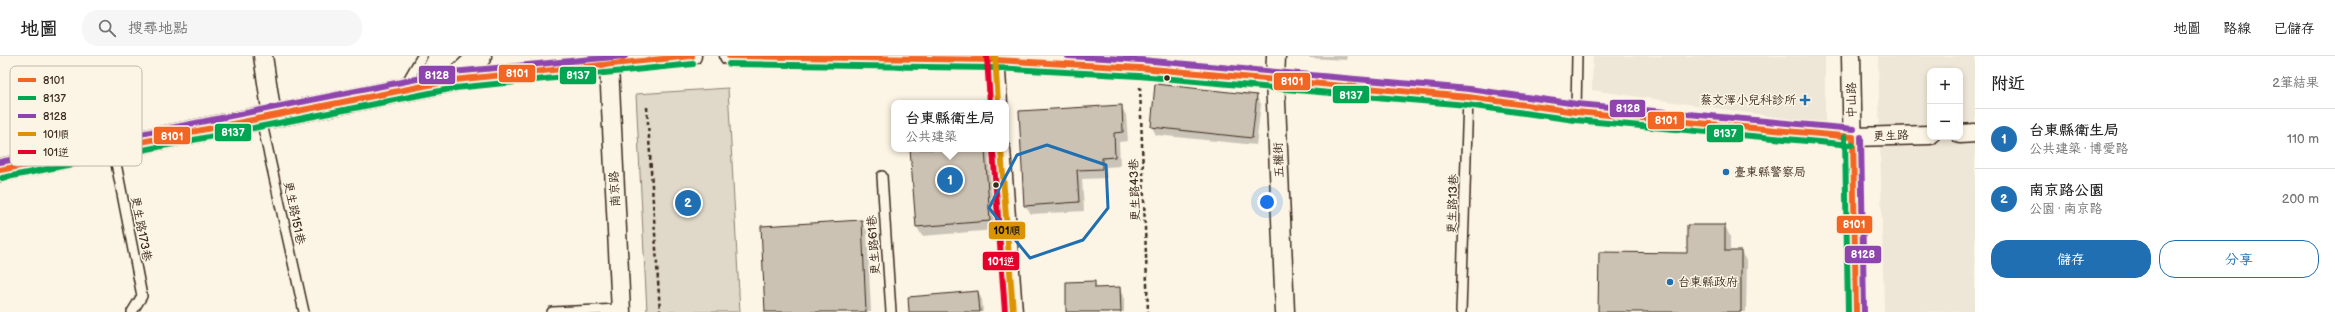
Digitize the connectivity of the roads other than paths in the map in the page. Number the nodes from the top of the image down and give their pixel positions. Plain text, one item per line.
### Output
1 (263, 56) edge
2 (422, 56) edge
3 (480, 56) edge
4 (692, 56) edge
5 (729, 56) edge
6 (1276, 56) edge
7 (1577, 56) edge
8 (1851, 56) edge
9 (995, 58) edge
10 (609, 66) junction
11 (1275, 78) junction
12 (454, 80) junction
13 (403, 90) junction
14 (1468, 97) junction
15 (998, 100) edge
16 (1576, 112) junction
17 (267, 117) junction
18 (1975, 133) edge
19 (1963, 134) edge
20 (1927, 135) edge
21 (1853, 137) junction
22 (142, 142) edge
23 (1001, 152) edge
24 (21, 166) edge
25 (117, 166) edge
26 (0, 170) edge
27 (882, 176) dead end
28 (620, 310) edge
29 (132, 312) edge
30 (304, 312) edge
31 (552, 312) edge
32 (891, 312) edge
33 (1012, 312) edge
34 (1285, 312) edge
35 (1461, 312) edge
36 (1856, 312) edge

1 - 17 street
2 - 13 lane
3 - 12 street
4 - 10 street
5 - 9 street, 更生路
6 - 11 street, 五權街
7 - 16 lane
8 - 21 street, 中山路
9 - 11 street, 更生路
9 - 15 street
10 - 12 street
10 - 28 street, 南京路
11 - 14 street, 更生路
11 - 34 street, 五權街
12 - 13 street
13 - 17 street
14 - 16 street, 更生路
14 - 35 lane, 更生路13巷
16 - 21 street, 更生路
17 - 22 street
17 - 30 lane, 更生路151巷
18 - 19 street
20 - 21 street, 更生路
21 - 36 street, 中山路
23 - 33 street
24 - 26 street
25 - 29 lane, 更生路173巷
27 - 32 lane, 更生路61巷
28 - 31 lane

